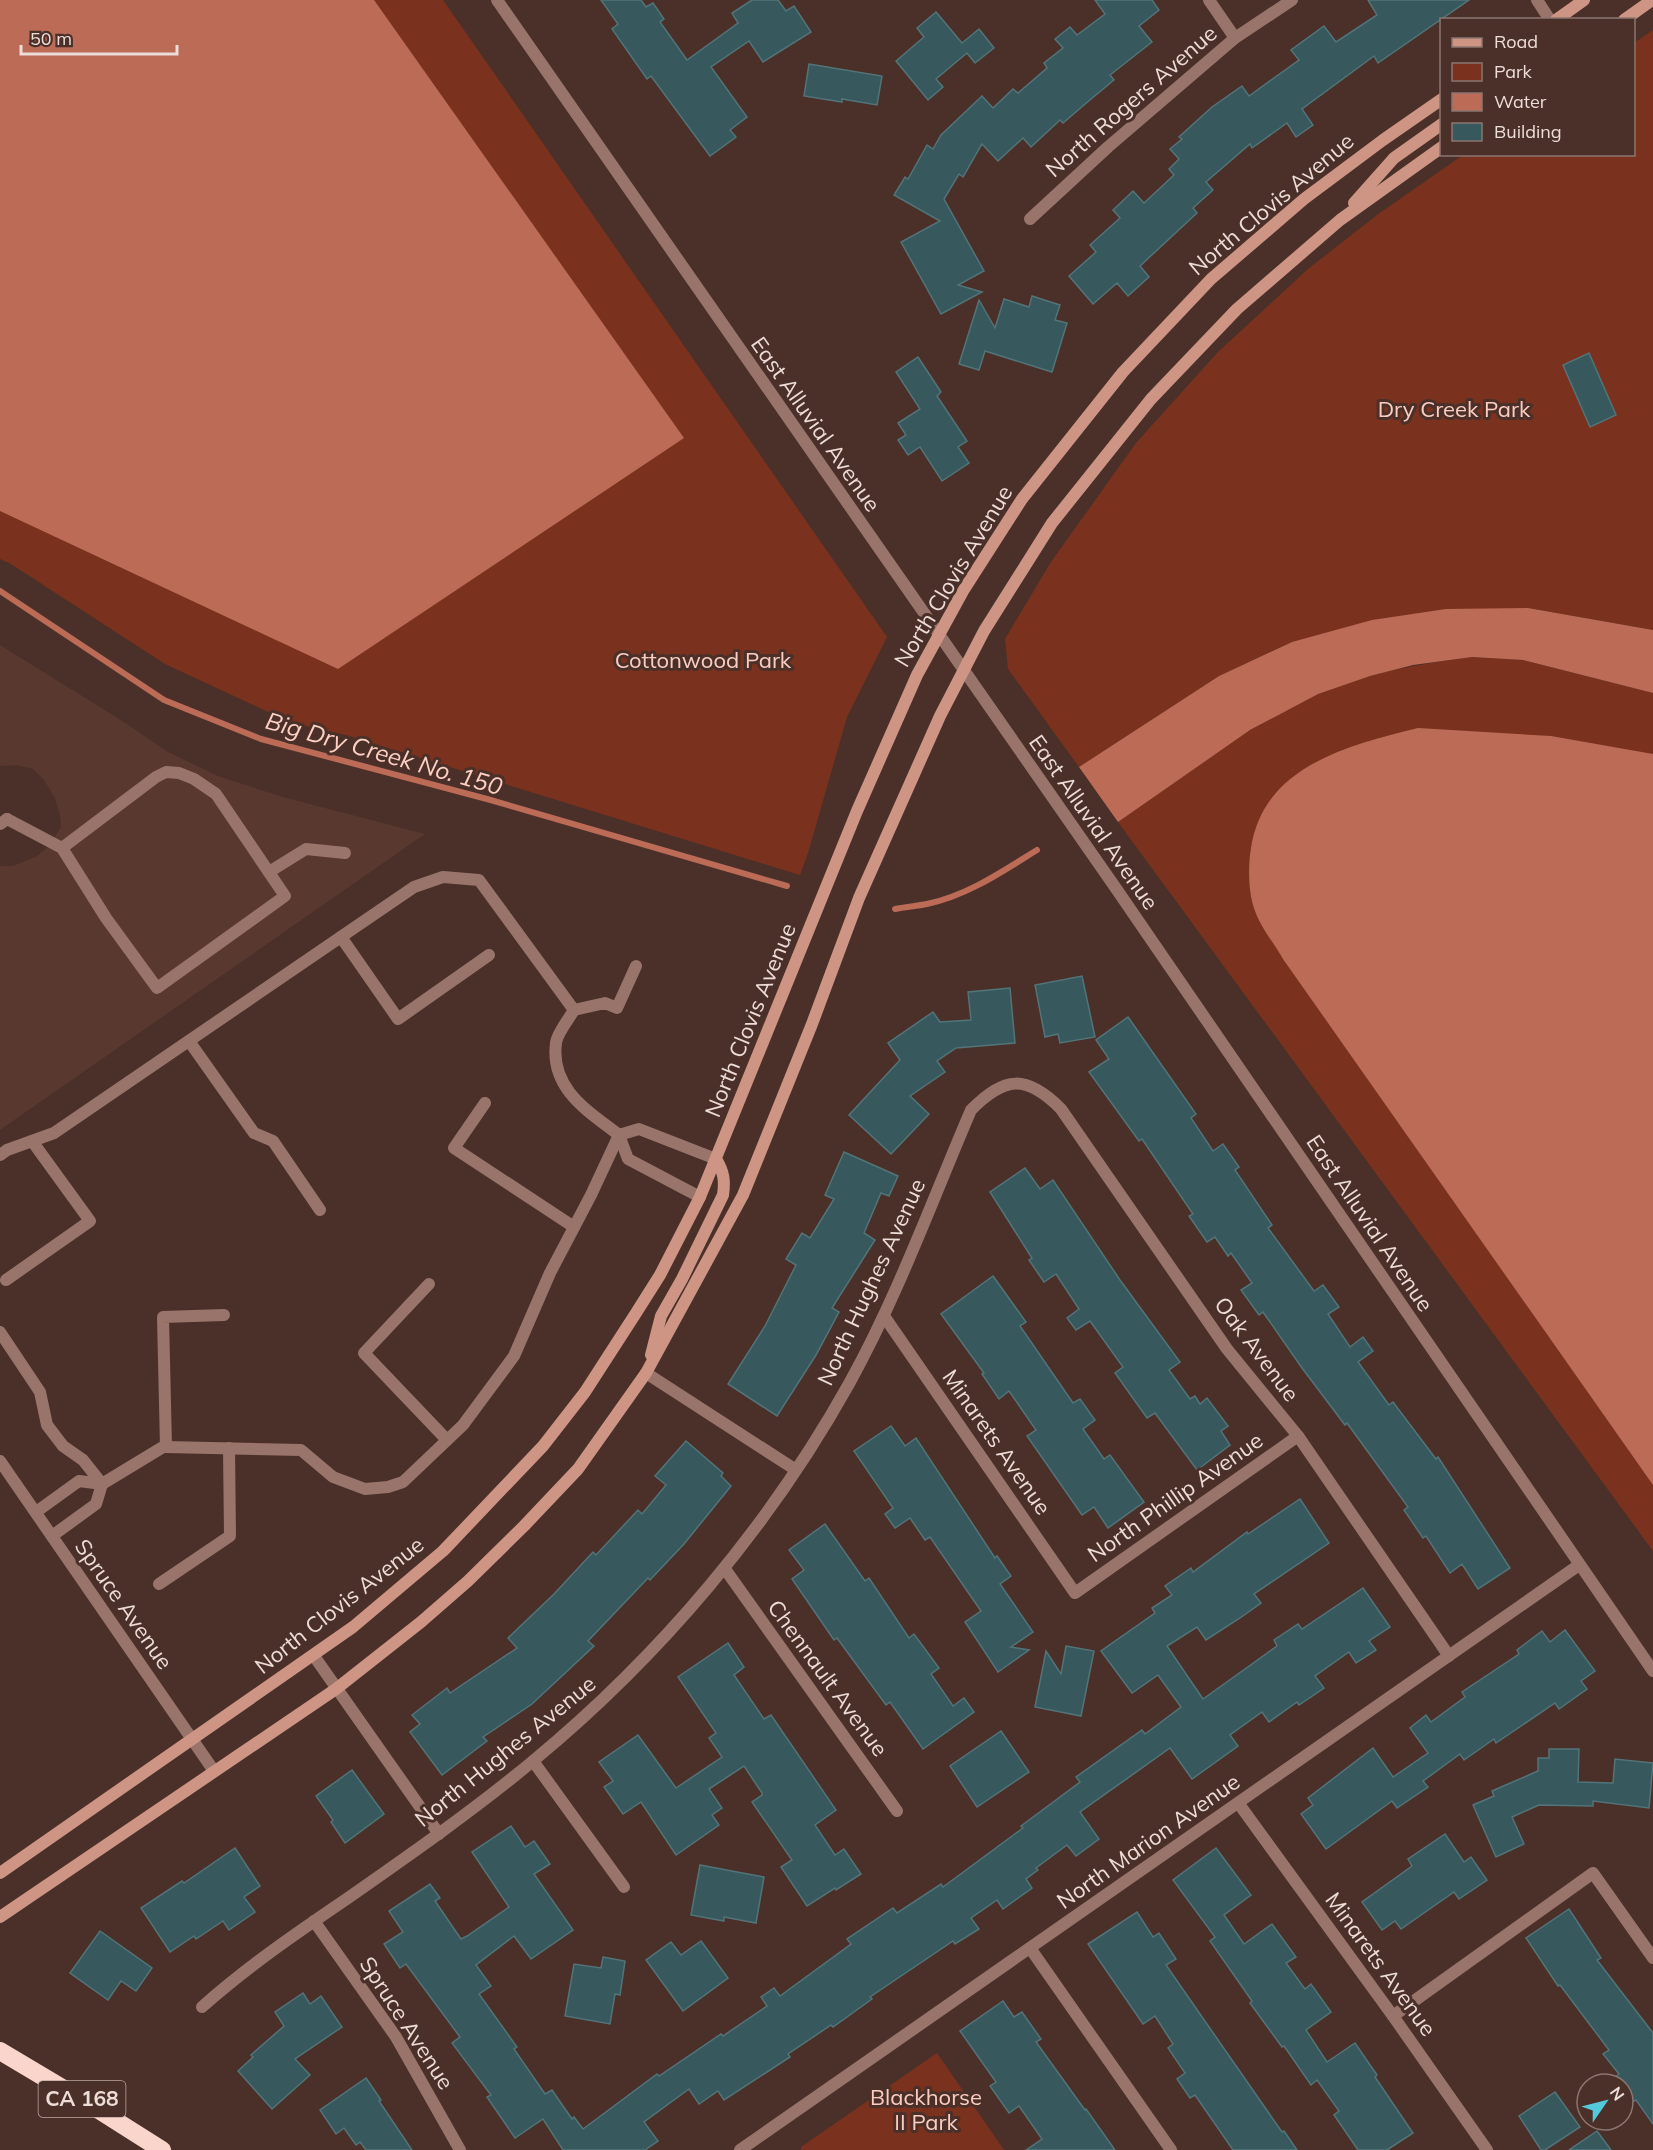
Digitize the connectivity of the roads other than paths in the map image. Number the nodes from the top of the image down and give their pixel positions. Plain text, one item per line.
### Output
1 (497, 0) edge
2 (1209, 0) edge
3 (1292, 0) edge
4 (1537, 0) edge
5 (1584, 0) edge
6 (1652, 0) edge
7 (1549, 18) edge
8 (1559, 18) edge
9 (1627, 18) edge
10 (1236, 38) junction
11 (1440, 100) edge
12 (1440, 125) edge
13 (1440, 148) edge
14 (1030, 219) dead end
15 (1340, 219) junction
16 (938, 636) junction
17 (962, 671) junction
18 (4, 822) edge
19 (62, 848) junction
20 (345, 853) dead end
21 (269, 872) junction
22 (341, 937) junction
23 (489, 955) dead end
24 (636, 966) dead end
25 (574, 1010) junction
26 (189, 1041) junction
27 (1020, 1084) joint
28 (485, 1103) dead end
29 (619, 1135) junction
30 (32, 1141) junction
31 (0, 1155) edge
32 (716, 1159) junction
33 (699, 1197) junction
34 (320, 1210) dead end
35 (574, 1227) junction
36 (6, 1280) dead end
37 (429, 1284) dead end
38 (224, 1315) dead end
39 (884, 1316) junction
40 (0, 1332) edge
41 (646, 1373) junction
42 (1298, 1436) junction
43 (447, 1440) junction
44 (166, 1447) junction
45 (229, 1448) junction
46 (0, 1461) edge
47 (796, 1470) junction
48 (102, 1484) junction
49 (36, 1512) junction
50 (52, 1536) junction
51 (1578, 1565) junction
52 (725, 1569) junction
53 (159, 1584) dead end
54 (1075, 1593) joint
55 (314, 1656) junction
56 (1449, 1656) junction
57 (1653, 1671) edge
58 (336, 1689) junction
59 (192, 1739) junction
60 (533, 1761) junction
61 (214, 1771) junction
62 (1239, 1804) junction
63 (897, 1811) dead end
64 (439, 1834) junction
65 (0, 1873) edge
66 (624, 1887) dead end
67 (0, 1917) edge
68 (314, 1921) junction
69 (1030, 1948) junction
70 (1653, 1958) edge
71 (202, 2007) dead end
72 (1393, 2016) junction
73 (0, 2051) edge
74 (756, 2146) edge
75 (162, 2150) edge
76 (460, 2150) edge
77 (740, 2150) edge
78 (1172, 2150) edge
79 (1487, 2150) edge

1 - 16 street, East Alluvial Avenue
2 - 10 street
3 - 10 street, North Rogers Avenue
4 - 7 street
5 - 8 main road
6 - 9 main road
10 - 14 street, North Rogers Avenue
11 - 16 main road, North Clovis Avenue
12 - 15 main road
13 - 15 main road
15 - 17 main road
16 - 17 street, East Alluvial Avenue
16 - 32 main road, North Clovis Avenue
17 - 41 main road
17 - 51 street, East Alluvial Avenue
18 - 19 street
19 - 21 street
19 - 21 street
20 - 21 street
22 - 23 street
22 - 25 street
22 - 26 street
24 - 25 street
25 - 29 street
26 - 30 street
26 - 34 street
27 - 39 street, North Hughes Avenue
27 - 42 street, Oak Avenue
28 - 35 street
29 - 32 street
29 - 33 street
29 - 35 street
30 - 31 street
30 - 36 street
32 - 33 main road, North Clovis Avenue
32 - 41 main road
33 - 55 main road, North Clovis Avenue
35 - 43 street
37 - 43 street
38 - 44 street
39 - 47 street, North Hughes Avenue
39 - 54 street, Minarets Avenue
40 - 48 street
41 - 47 street
41 - 58 main road
42 - 54 street, North Phillip Avenue
42 - 56 street, Oak Avenue
43 - 45 street
44 - 45 street
44 - 48 street
45 - 53 street
46 - 49 street, Spruce Avenue
47 - 52 street, North Hughes Avenue
48 - 49 street
48 - 50 street
49 - 50 street, Spruce Avenue
50 - 59 street, Spruce Avenue
51 - 56 street, North Marion Avenue
51 - 57 street, East Alluvial Avenue
52 - 60 street, North Hughes Avenue
52 - 63 street, Chennault Avenue
55 - 58 street
55 - 59 main road, North Clovis Avenue
56 - 62 street, North Marion Avenue
58 - 61 main road
58 - 64 street
59 - 61 street, Spruce Avenue
59 - 65 main road, North Clovis Avenue
60 - 64 street, North Hughes Avenue
60 - 66 street
61 - 67 main road
62 - 69 street, North Marion Avenue
62 - 72 street, Minarets Avenue
64 - 68 street, North Hughes Avenue
68 - 71 street, North Hughes Avenue
68 - 76 street, Spruce Avenue
69 - 74 street, North Marion Avenue
69 - 78 street
70 - 72 street
72 - 79 street, Minarets Avenue
73 - 75 highway, CA 168
74 - 77 street, North Marion Avenue

